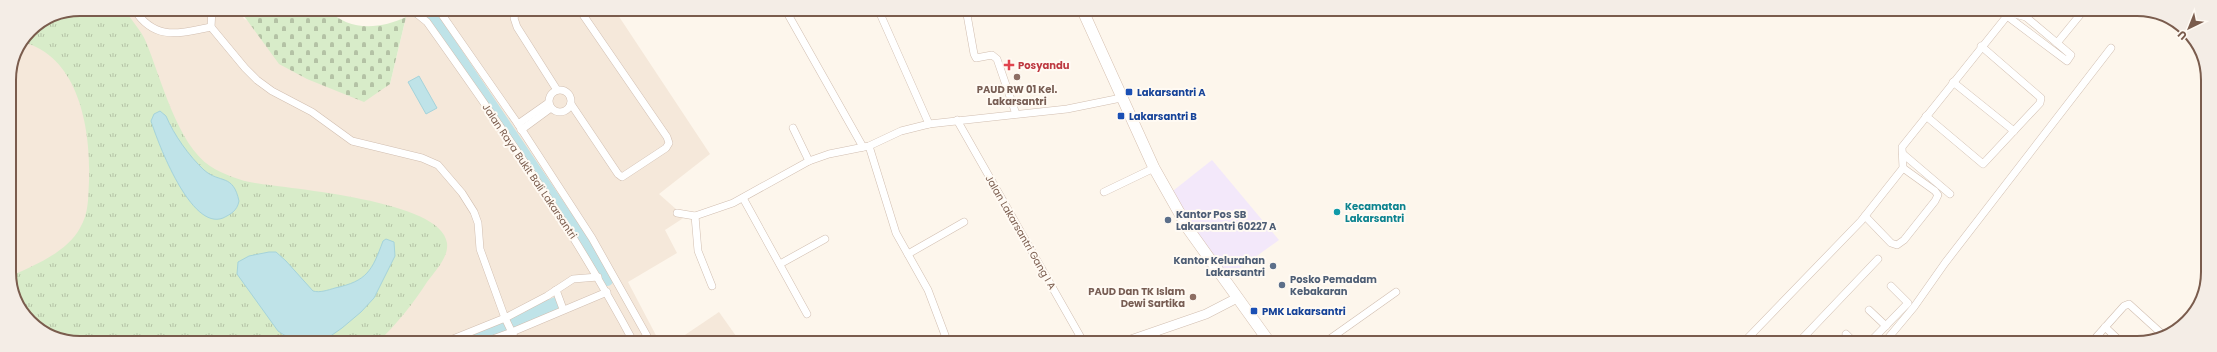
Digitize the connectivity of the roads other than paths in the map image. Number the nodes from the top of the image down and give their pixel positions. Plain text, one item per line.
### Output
1 (140, 16) edge
2 (212, 16) edge
3 (420, 16) edge
4 (442, 16) edge
5 (515, 16) edge
6 (583, 16) edge
7 (789, 16) edge
8 (881, 16) edge
9 (967, 16) edge
10 (1085, 16) edge
11 (2007, 16) joint
12 (2023, 16) edge
13 (2079, 16) edge
14 (2026, 17) joint
15 (211, 27) junction
16 (2057, 43) junction
17 (1981, 46) junction
18 (2111, 48) dead end
19 (1953, 82) junction
20 (557, 90) junction
21 (1121, 98) junction
22 (571, 104) junction
23 (550, 105) junction
24 (1016, 114) junction
25 (1926, 116) junction
26 (957, 120) junction
27 (928, 124) junction
28 (793, 128) dead end
29 (515, 130) junction
30 (2014, 131) junction
31 (866, 147) junction
32 (1903, 154) junction
33 (808, 160) junction
34 (1154, 168) junction
35 (1904, 168) junction
36 (1104, 192) dead end
37 (1950, 194) dead end
38 (743, 198) junction
39 (677, 212) dead end
40 (695, 216) junction
41 (1865, 216) junction
42 (964, 222) dead end
43 (825, 239) dead end
44 (908, 254) junction
45 (1878, 259) dead end
46 (780, 264) junction
47 (598, 277) junction
48 (712, 286) dead end
49 (1891, 286) dead end
50 (556, 290) junction
51 (607, 292) junction
52 (1396, 292) dead end
53 (1237, 298) junction
54 (563, 309) junction
55 (1869, 310) dead end
56 (807, 314) dead end
57 (505, 318) junction
58 (1886, 326) junction
59 (2105, 327) junction
60 (512, 332) junction
61 (2159, 332) edge
62 (1155, 333) junction
63 (458, 336) edge
64 (500, 336) edge
65 (514, 336) edge
66 (630, 336) edge
67 (648, 336) edge
68 (945, 336) edge
69 (1080, 336) edge
70 (1145, 336) edge
71 (1156, 336) edge
72 (1265, 336) edge
73 (1334, 336) edge
74 (1751, 336) edge
75 (1805, 336) edge
76 (1876, 336) edge
77 (1890, 336) edge
78 (2098, 336) edge
79 (2115, 336) edge

1 - 15 street
2 - 15 street
3 - 29 street, Jalan Raya Bukit Bali Lakarsantri
4 - 29 street, Jalan Raya Bukit Bali Lakarsantri
5 - 20 street
6 - 22 street
7 - 31 street
8 - 27 street
9 - 24 street
10 - 21 main road
11 - 16 street
11 - 17 street
12 - 14 street
13 - 16 street
14 - 16 street
15 - 57 street
17 - 19 street
17 - 30 street
18 - 77 street
19 - 25 street
19 - 30 street
20 - 22 street
20 - 23 street
21 - 24 street
21 - 34 main road
22 - 23 street
23 - 29 street
24 - 26 street
25 - 30 street
25 - 32 street
26 - 27 street
26 - 69 street, Jalan Lakarsantri Gang I A
27 - 31 street
28 - 33 street
29 - 47 street, Jalan Raya Bukit Bali Lakarsantri
29 - 67 street, Jalan Raya Bukit Bali Lakarsantri
31 - 33 street
31 - 44 street
32 - 35 street
32 - 37 street
33 - 38 street
34 - 36 street
34 - 53 main road
35 - 41 street
35 - 41 street
38 - 40 street
38 - 46 street
39 - 40 street
40 - 48 street
41 - 74 street
42 - 44 street
43 - 46 street
44 - 68 street
45 - 75 street
46 - 56 street
47 - 50 street
47 - 51 street, Jalan Raya Bukit Bali Lakarsantri
49 - 58 street
50 - 54 street
50 - 57 street
51 - 54 street
51 - 66 street, Jalan Raya Bukit Bali Lakarsantri
52 - 73 street
53 - 62 street
53 - 72 main road
54 - 60 street
55 - 58 street
57 - 60 street
57 - 63 street
58 - 76 street
59 - 61 street
59 - 78 street
59 - 79 street
60 - 64 street
60 - 65 street
62 - 70 street
62 - 71 street

